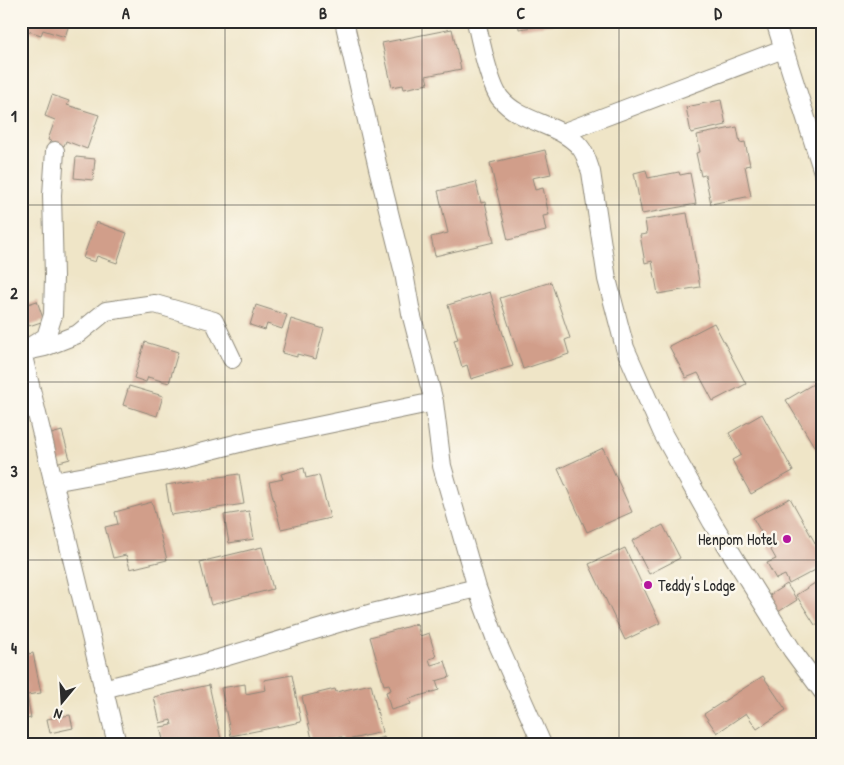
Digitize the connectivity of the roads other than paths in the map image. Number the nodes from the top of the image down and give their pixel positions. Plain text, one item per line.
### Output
1 (344, 21) edge
2 (476, 21) edge
3 (775, 21) edge
4 (783, 49) junction
5 (562, 133) junction
6 (55, 151) dead end
7 (823, 172) edge
8 (22, 350) edge
9 (232, 359) dead end
10 (434, 402) junction
11 (53, 482) junction
12 (478, 588) junction
13 (103, 689) junction
14 (823, 692) edge
15 (117, 744) edge
16 (542, 744) edge

1 - 10 street
2 - 5 street
3 - 4 street
4 - 5 street
4 - 7 street
5 - 14 street
6 - 8 street
8 - 9 street
8 - 11 street
10 - 11 street
10 - 12 street
11 - 13 street
12 - 13 street
12 - 16 street
13 - 15 street

